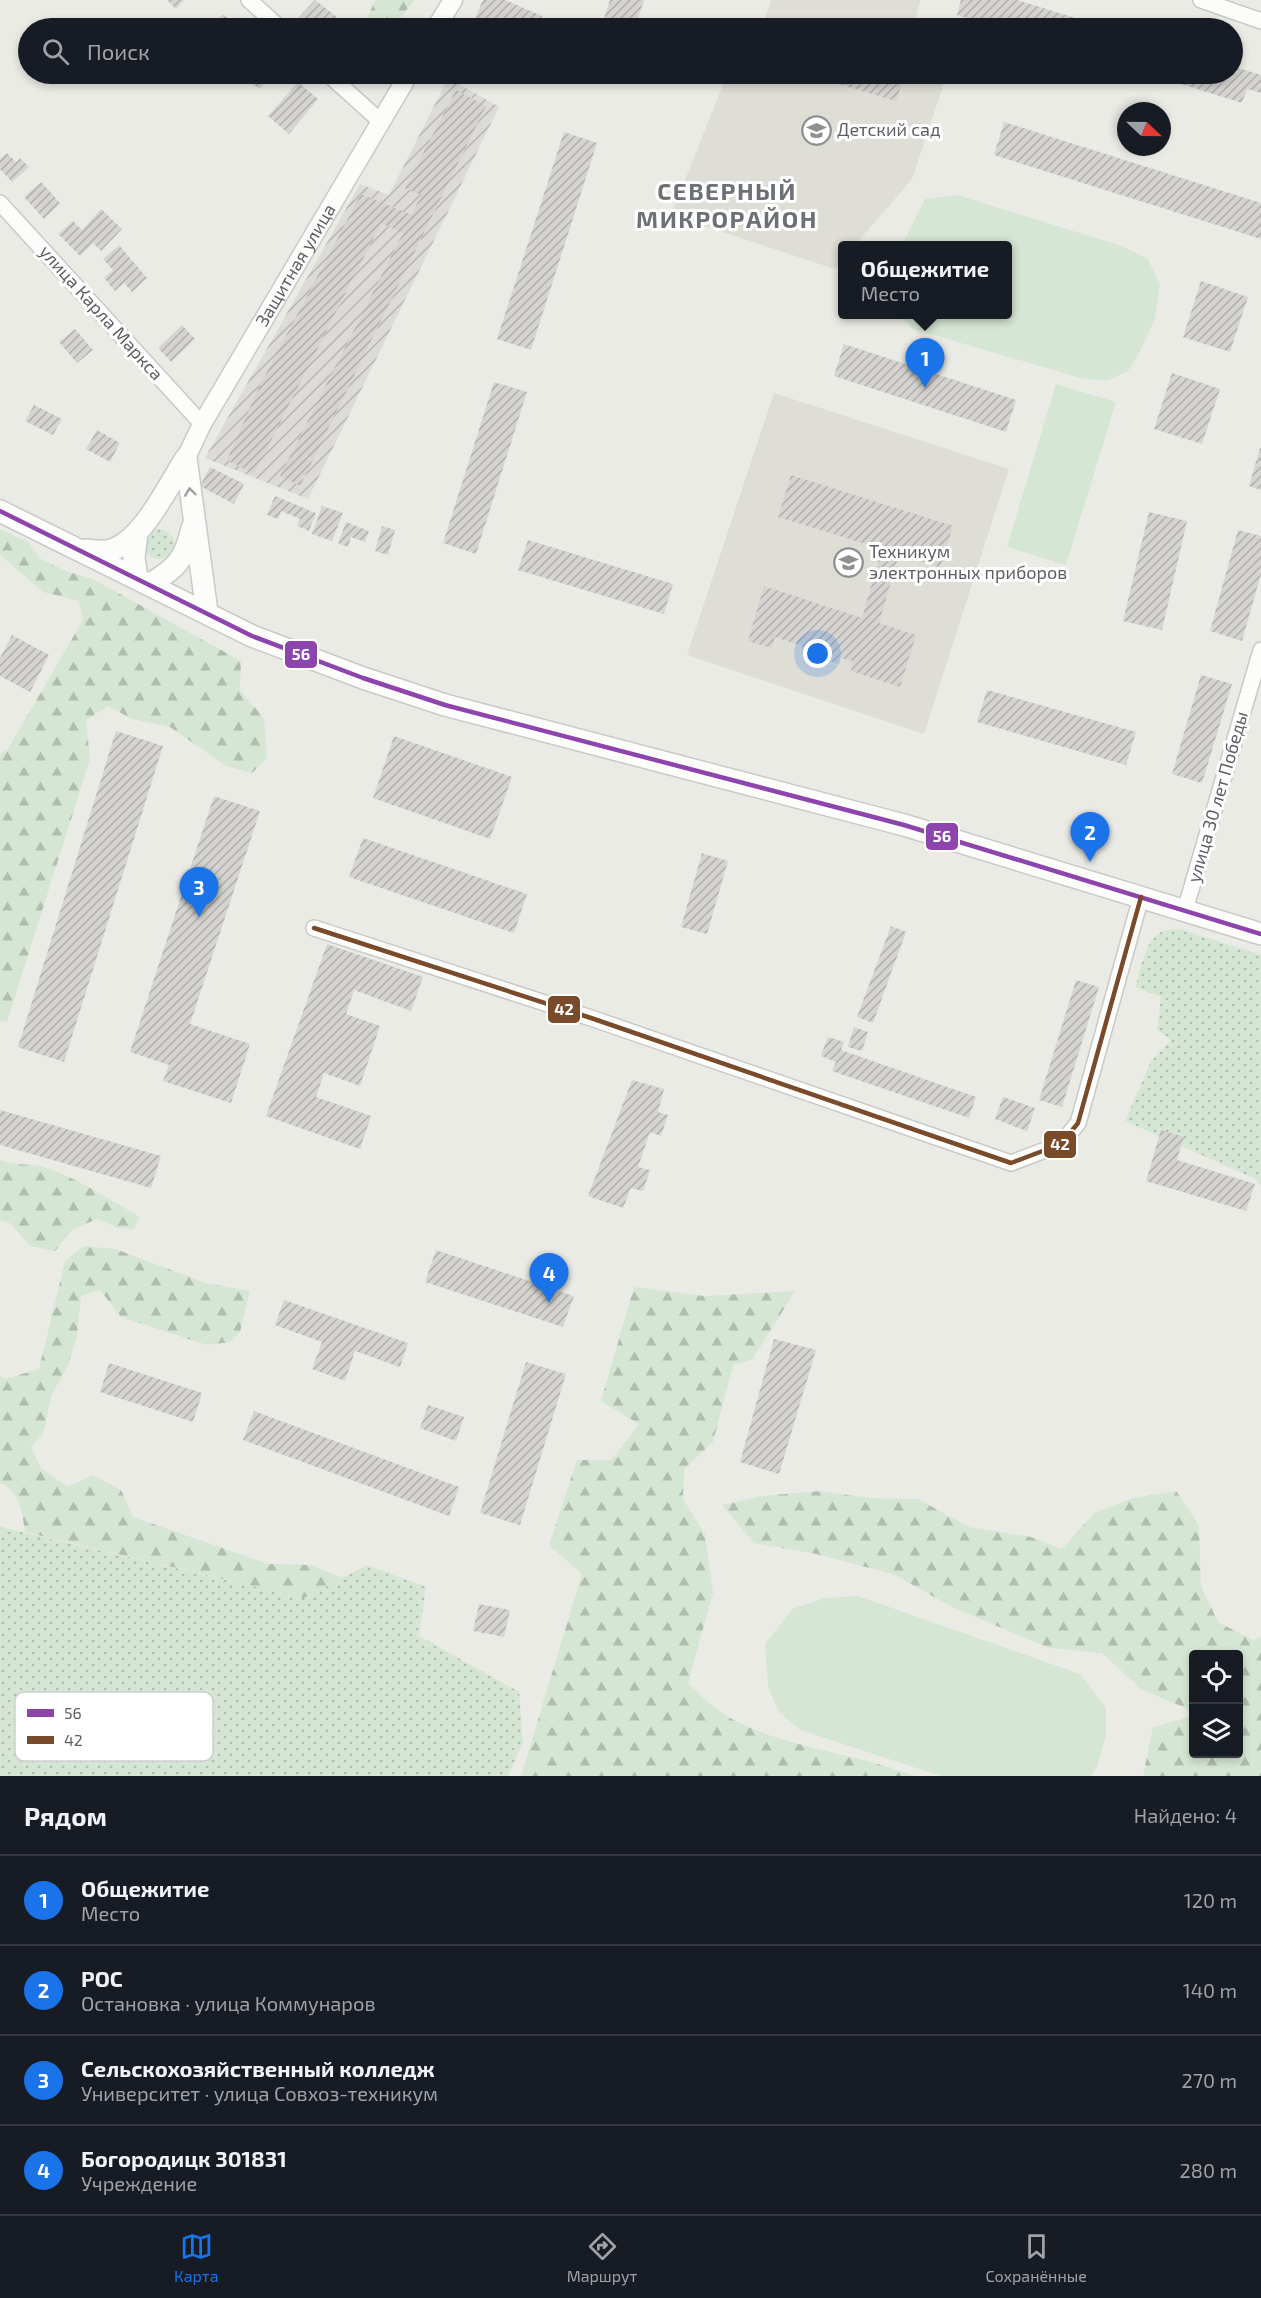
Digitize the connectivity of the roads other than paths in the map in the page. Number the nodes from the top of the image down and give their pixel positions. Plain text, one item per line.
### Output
1 (249, 0) edge
2 (453, 0) edge
3 (1201, 0) edge
4 (269, 18) edge
5 (442, 18) edge
6 (1261, 21) edge
7 (339, 84) edge
8 (403, 84) edge
9 (380, 121) junction
10 (0, 203) edge
11 (202, 424) junction
12 (186, 458) junction
13 (0, 511) edge
14 (194, 518) junction
15 (137, 533) junction
16 (77, 549) junction
17 (143, 581) junction
18 (207, 612) junction
19 (1261, 650) edge
20 (1141, 897) junction
21 (1185, 910) junction
22 (314, 928) dead end
23 (1261, 934) edge

1 - 4 street
2 - 5 street
3 - 6 street
7 - 9 street
8 - 9 street, Защитная улица
9 - 11 street, Защитная улица
10 - 11 street, улица Карла Маркса
11 - 12 street, Защитная улица
14 -> 12 main road
12 - 15 main road
13 - 16 main road
14 - 17 main road
14 - 18 main road
15 - 16 main road
15 - 17 main road
16 - 17 main road
17 - 18 main road
18 - 20 main road
19 - 21 street, улица 30 лет Победы
20 - 21 main road
20 - 22 street
21 - 23 main road

